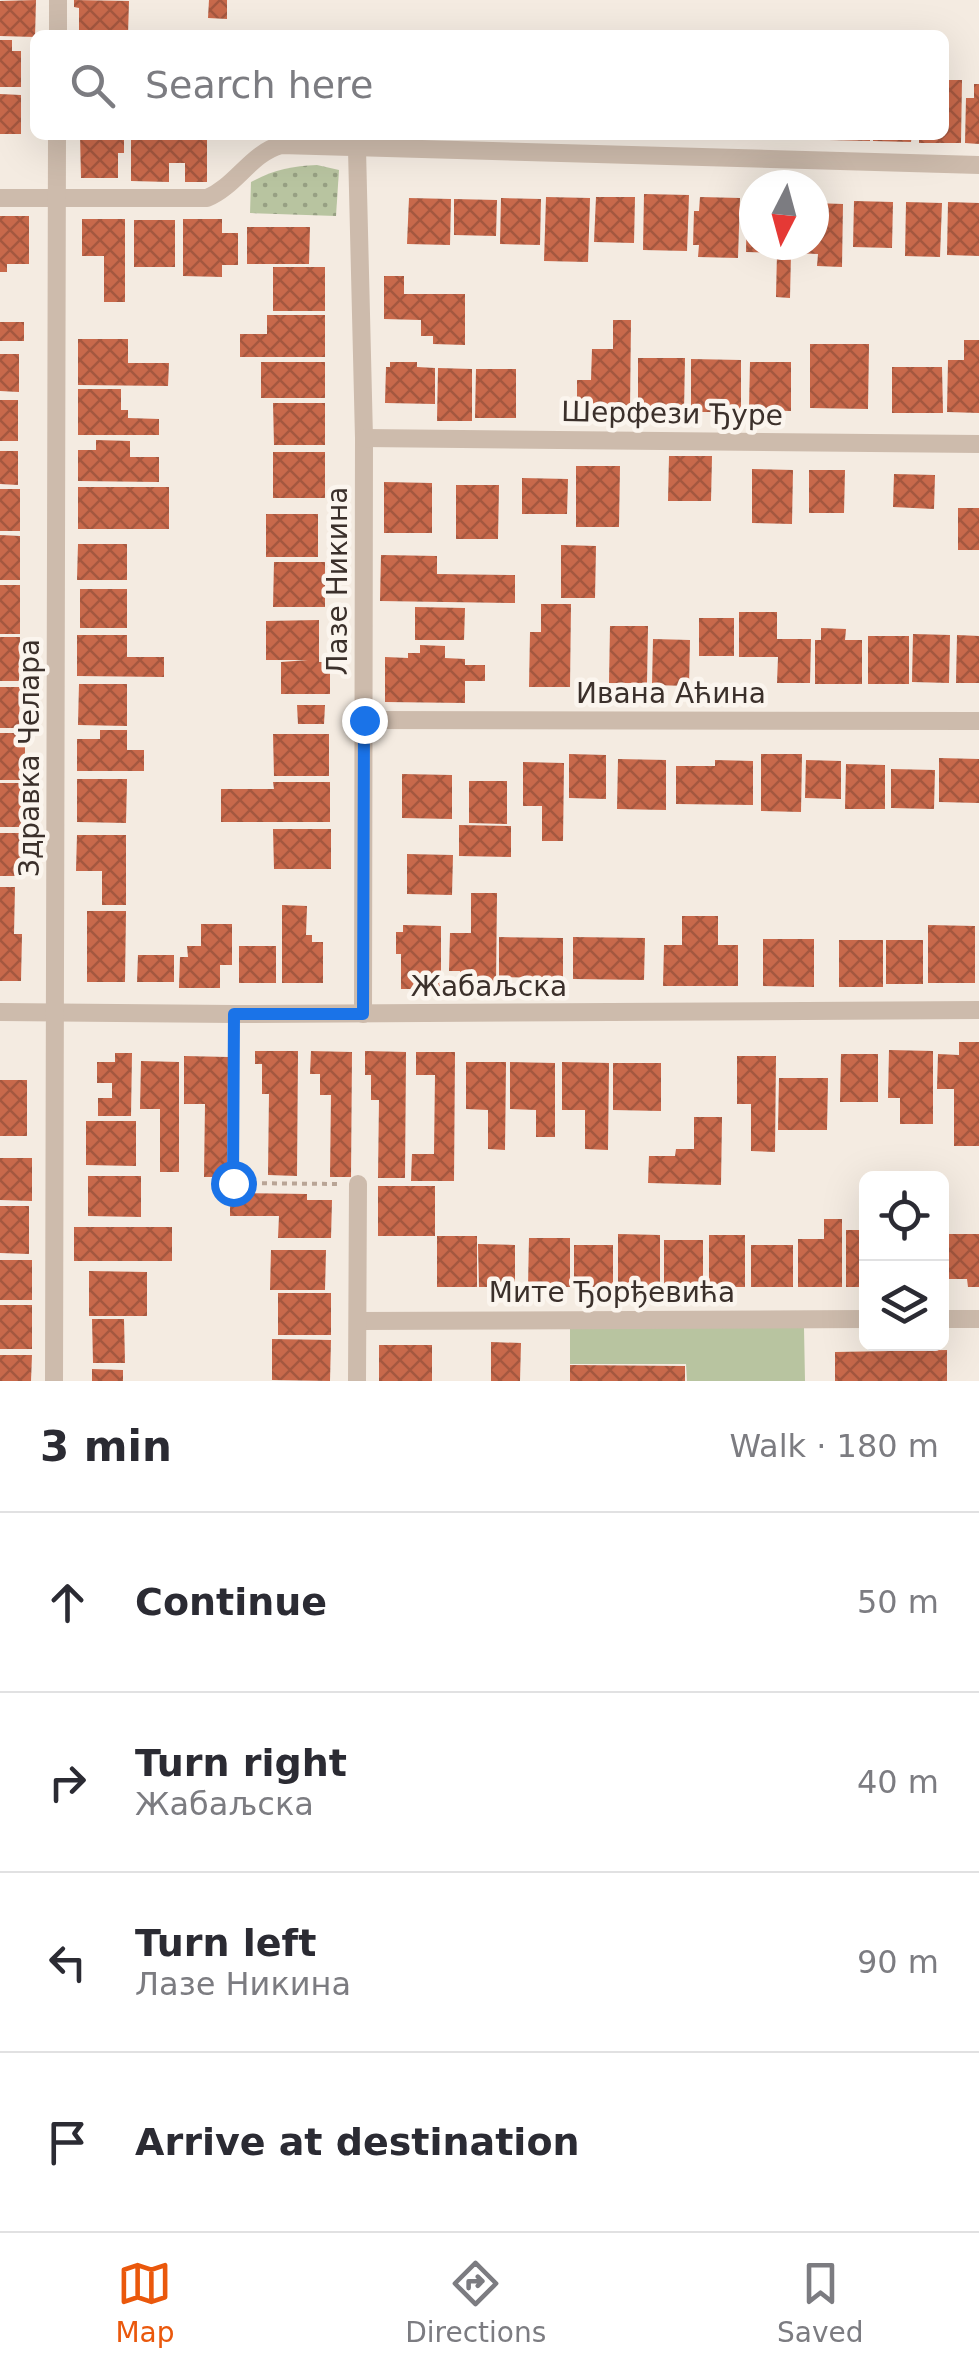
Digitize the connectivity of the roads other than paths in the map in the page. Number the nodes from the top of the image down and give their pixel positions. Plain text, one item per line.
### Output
1 (58, 0) edge
2 (58, 30) edge
3 (57, 140) edge
4 (358, 149) junction
5 (979, 165) edge
6 (0, 198) edge
7 (57, 198) junction
8 (364, 438) junction
9 (979, 444) edge
10 (364, 720) junction
11 (979, 721) edge
12 (979, 1010) edge
13 (0, 1012) edge
14 (56, 1012) junction
15 (363, 1014) junction
16 (358, 1184) road end
17 (859, 1319) edge
18 (949, 1319) edge
19 (979, 1319) edge
20 (358, 1321) junction
21 (54, 1381) edge
22 (357, 1381) edge

1 - 2 street
3 - 7 street, Здравка Челара
4 - 5 street
4 - 7 street
4 - 8 street, Лазе Никина
6 - 7 street
7 - 14 street, Здравка Челара
8 - 9 street, Шерфези Ђуре
8 - 10 street, Лазе Никина
10 - 11 street, Ивана Аћина
10 - 15 street, Лазе Никина
12 - 15 street, Жабаљска
13 - 14 street, Жабаљска
14 - 15 street, Жабаљска
14 - 21 street, Здравка Челара
16 - 20 street
17 - 20 street, Мите Ђорђевића
18 - 19 street
20 - 22 street

